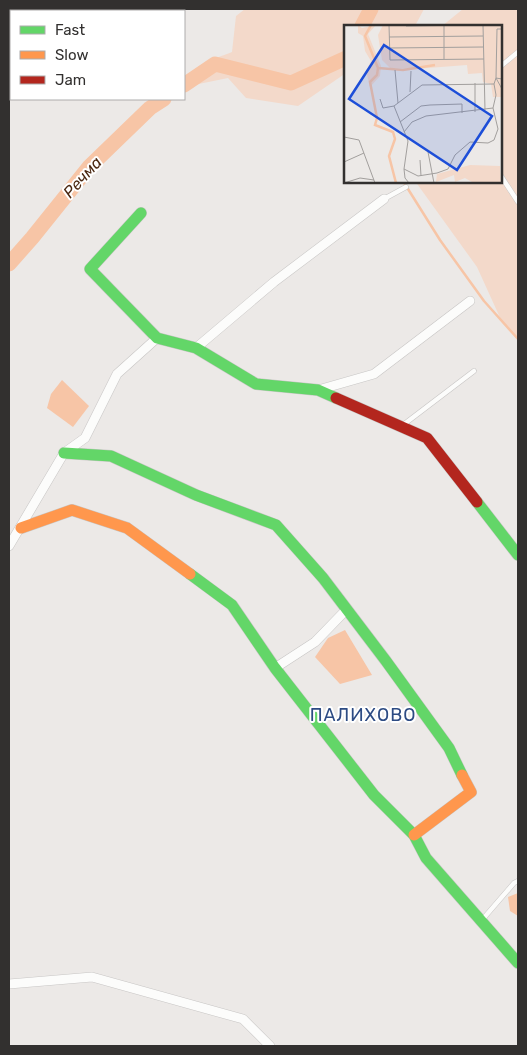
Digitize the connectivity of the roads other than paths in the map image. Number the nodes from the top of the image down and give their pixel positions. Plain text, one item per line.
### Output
1 (518, 52) edge
2 (502, 65) edge
3 (502, 178) edge
4 (406, 187) dead end
5 (384, 199) joint
6 (518, 202) edge
7 (142, 213) dead end
8 (470, 300) dead end
9 (157, 338) junction
10 (196, 348) junction
11 (474, 371) dead end
12 (318, 390) junction
13 (402, 426) junction
14 (64, 452) junction
15 (21, 528) junction
16 (9, 546) edge
17 (518, 556) edge
18 (347, 609) junction
19 (275, 668) junction
20 (414, 835) junction
21 (518, 881) edge
22 (480, 921) junction
23 (518, 963) edge
24 (9, 984) edge
25 (270, 1046) edge

1 - 2 lane
3 - 6 lane
4 - 5 lane
5 - 10 street
7 - 9 street
8 - 12 street
9 - 10 street
9 - 14 street
10 - 12 street
11 - 13 lane
12 - 13 street
13 - 17 street
14 - 15 street
14 - 18 street
15 - 16 street
15 - 19 street
18 - 19 street
18 - 20 street
19 - 20 street
20 - 22 street
21 - 22 lane
22 - 23 street
24 - 25 street

